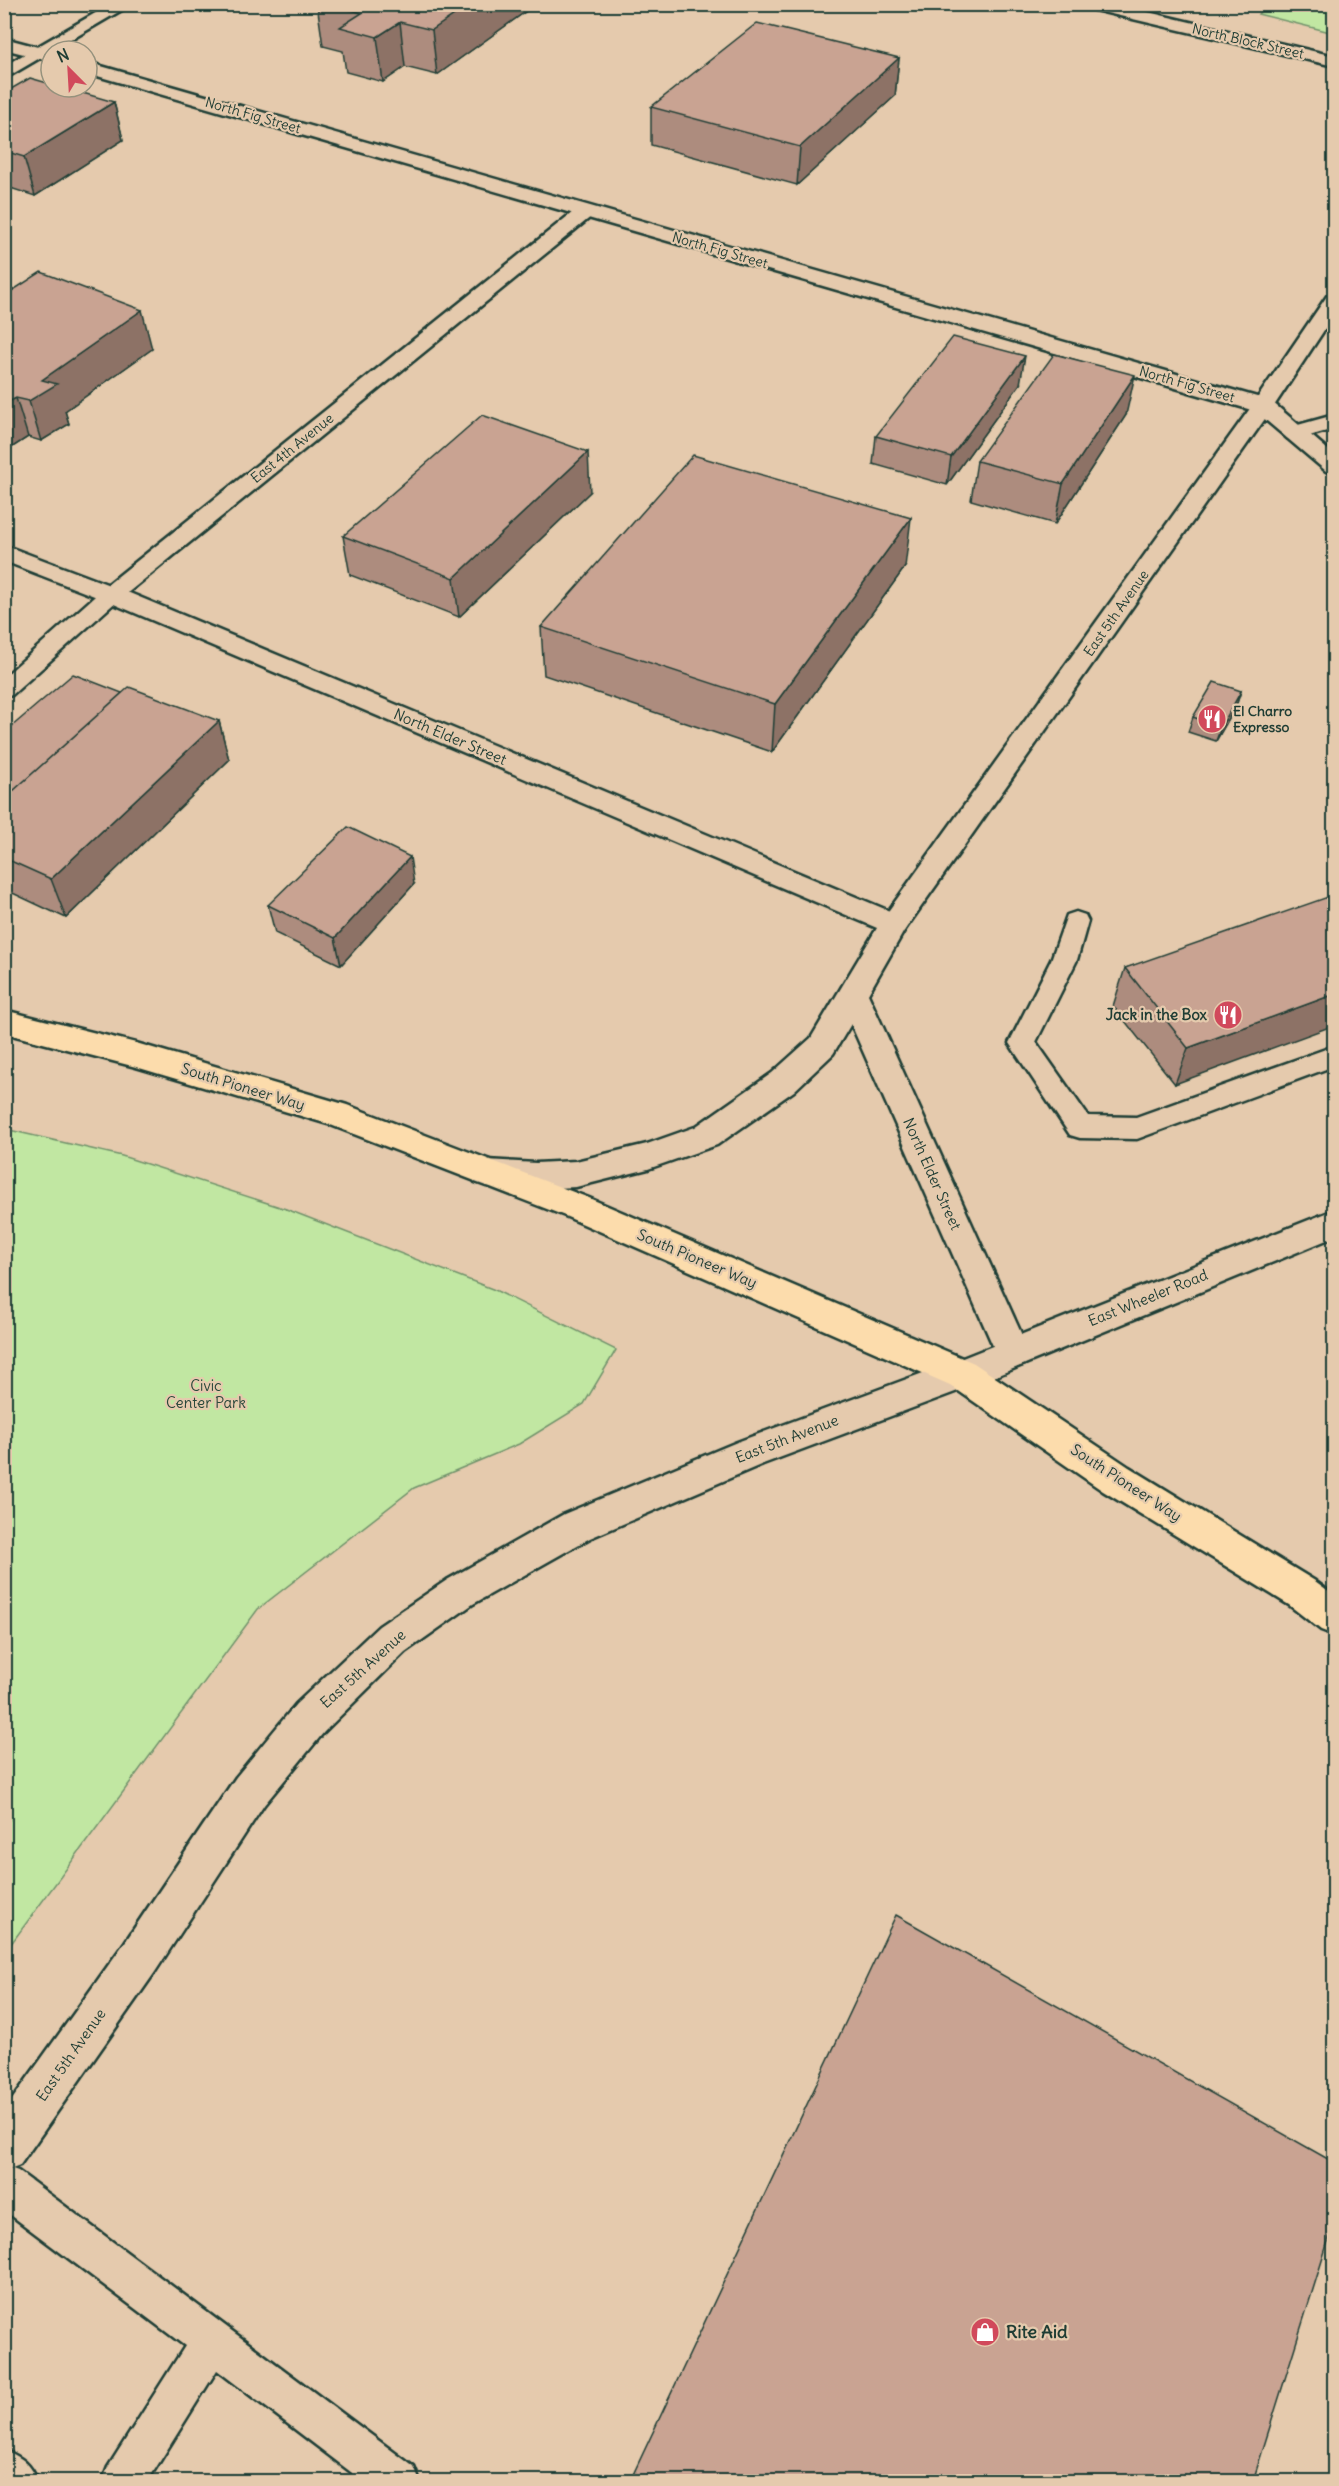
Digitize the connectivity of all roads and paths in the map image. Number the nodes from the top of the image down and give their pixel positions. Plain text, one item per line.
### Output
1 (124, 4) edge
2 (1090, 4) edge
3 (70, 39) edge
4 (4, 43) edge
5 (39, 53) edge
6 (39, 58) edge
7 (1335, 61) edge
8 (99, 70) edge
9 (4, 74) edge
10 (585, 212) junction
11 (1335, 300) edge
12 (1263, 406) junction
13 (1335, 422) edge
14 (1295, 433) junction
15 (1335, 466) edge
16 (4, 552) edge
17 (111, 594) junction
18 (4, 690) edge
19 (1076, 921) dead end
20 (894, 924) junction
21 (853, 995) junction
22 (4, 1021) edge
23 (1335, 1056) edge
24 (486, 1173) junction
25 (1335, 1223) edge
26 (1013, 1353) junction
27 (962, 1374) junction
28 (1335, 1617) edge
29 (4, 2149) edge
30 (4, 2185) edge
31 (211, 2342) junction
32 (4, 2471) edge
33 (17, 2481) edge
34 (123, 2481) edge
35 (399, 2481) edge

1 - 3 street
2 - 7 street, North Block Street
4 - 5 street
6 - 9 street
8 - 10 street, North Fig Street
10 - 12 street, North Fig Street
10 - 17 street, East 4th Avenue
11 - 12 street, East 5th Avenue
12 - 14 street, North Fig Street
12 - 20 street, East 5th Avenue
13 - 14 street
14 - 15 street, North Fig Street
16 - 17 street, North Elder Street
17 - 18 lane, East 4th Avenue
17 - 20 street, North Elder Street
19 - 23 lane
20 - 21 street, East 5th Avenue
21 - 24 street, East 5th Avenue
21 - 26 street, North Elder Street
22 - 24 main road, South Pioneer Way
24 - 27 main road, South Pioneer Way
25 - 26 street, East Wheeler Road
26 - 27 street, East Wheeler Road
27 - 28 main road, South Pioneer Way
27 - 29 street, East 5th Avenue
30 - 31 lane
31 - 34 lane
31 - 35 lane
32 - 33 lane

